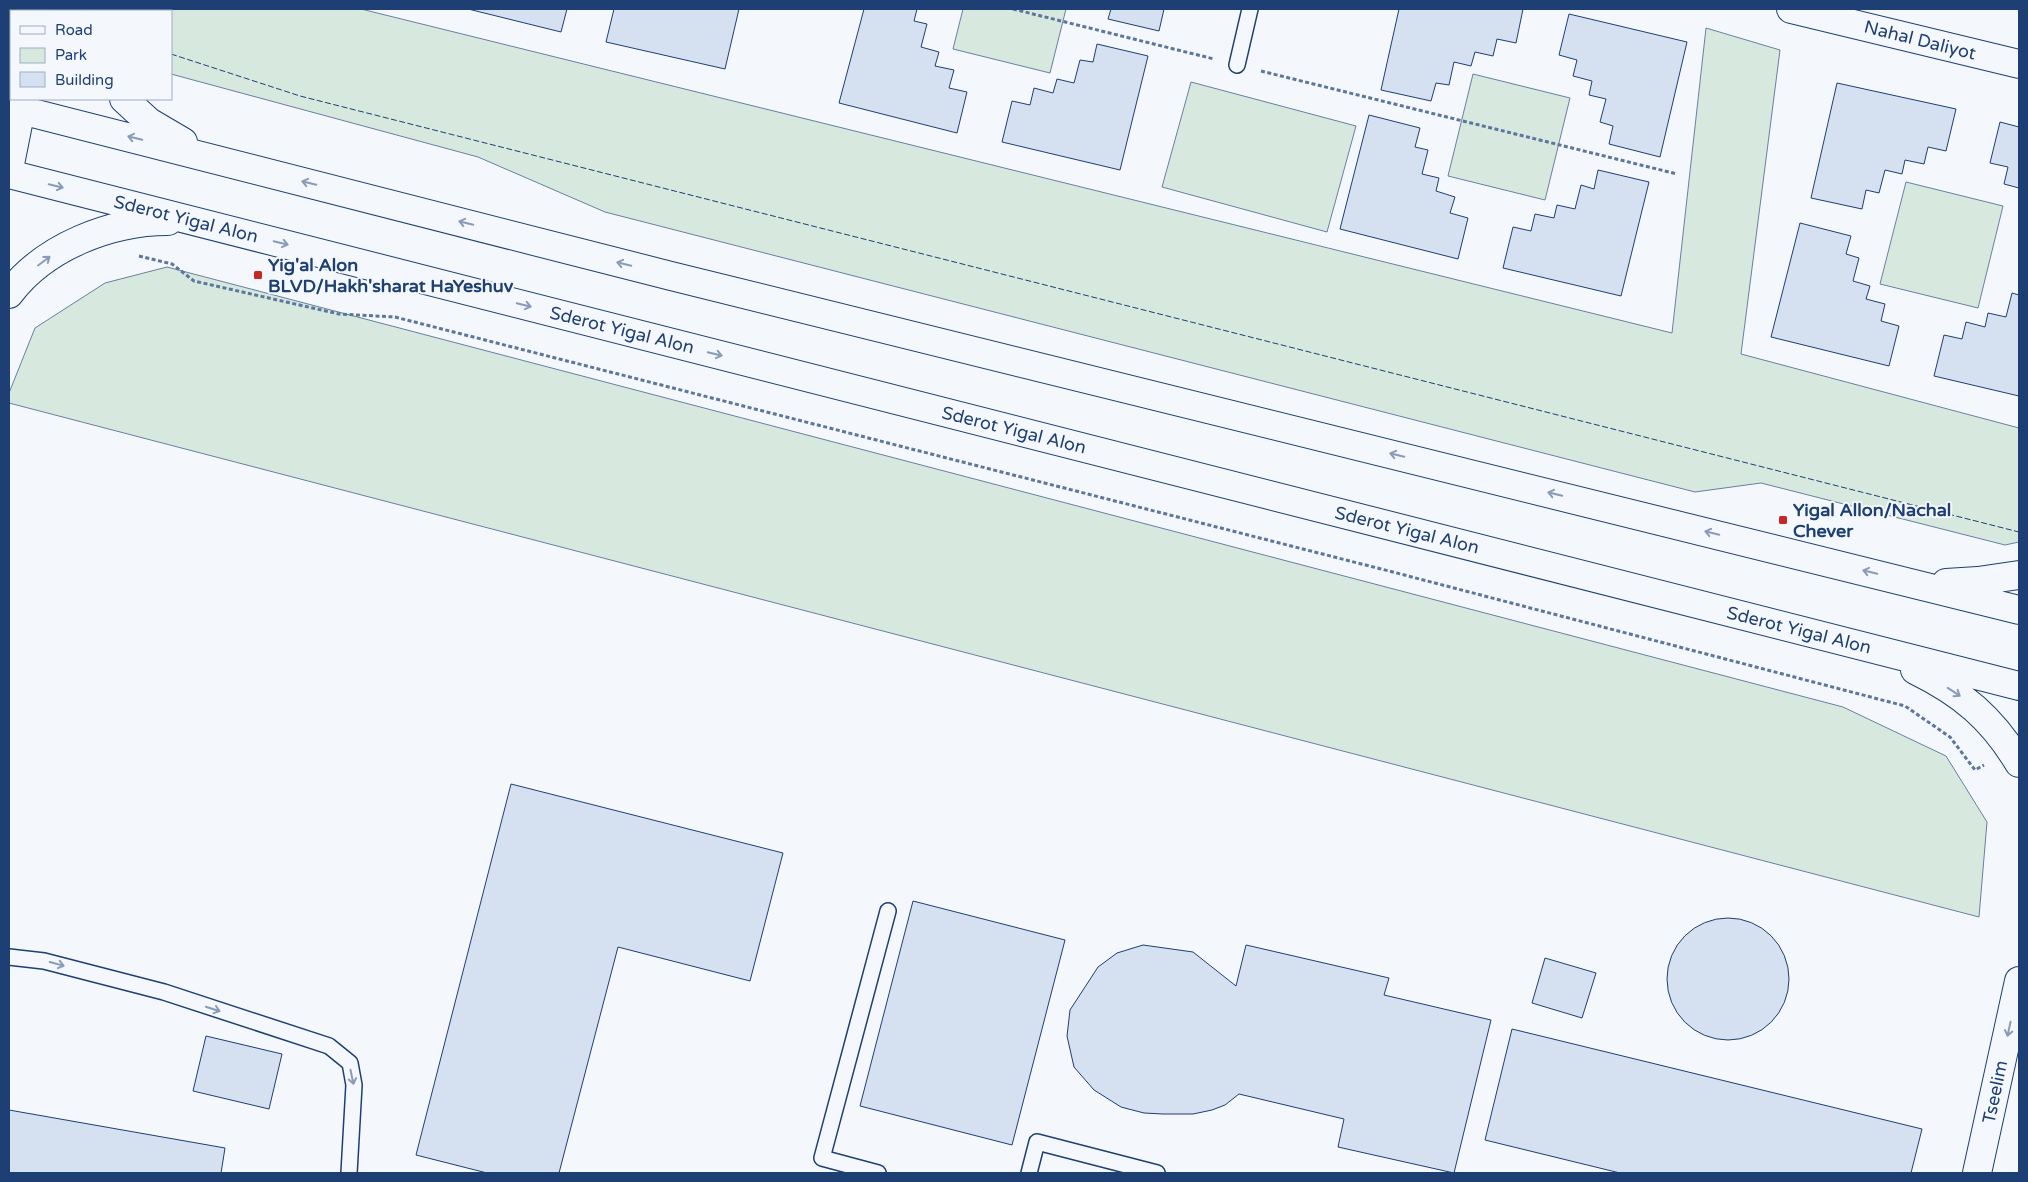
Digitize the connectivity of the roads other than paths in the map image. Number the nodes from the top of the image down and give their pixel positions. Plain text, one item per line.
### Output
1 (1250, 9) edge
2 (1792, 9) edge
3 (2019, 64) edge
4 (1237, 65) road end
5 (125, 100) edge
6 (18, 105) edge
7 (218, 160) junction
8 (9, 169) edge
9 (9, 174) edge
10 (198, 222) junction
11 (9, 294) edge
12 (2019, 575) edge
13 (1906, 581) junction
14 (2019, 610) edge
15 (1864, 646) junction
16 (2019, 686) edge
17 (2015, 756) edge
18 (888, 911) dead end
19 (9, 957) edge
20 (2019, 981) edge
21 (349, 1173) edge
22 (878, 1173) edge
23 (1030, 1173) edge
24 (1157, 1173) edge
25 (1977, 1173) edge

1 - 4 lane
2 - 3 main road, Nahal Daliyot
5 - 7 main road
7 -> 6 main road
6 - 8 main road
13 -> 7 main road
9 -> 10 main road, Sderot Yigal Alon
11 -> 10 main road
10 -> 15 main road, Sderot Yigal Alon
12 - 13 main road
13 - 14 main road
15 - 16 main road, Sderot Yigal Alon
15 -> 17 main road
18 - 22 lane
19 -> 21 lane
20 -> 25 main road, Tseelim
23 - 24 lane

